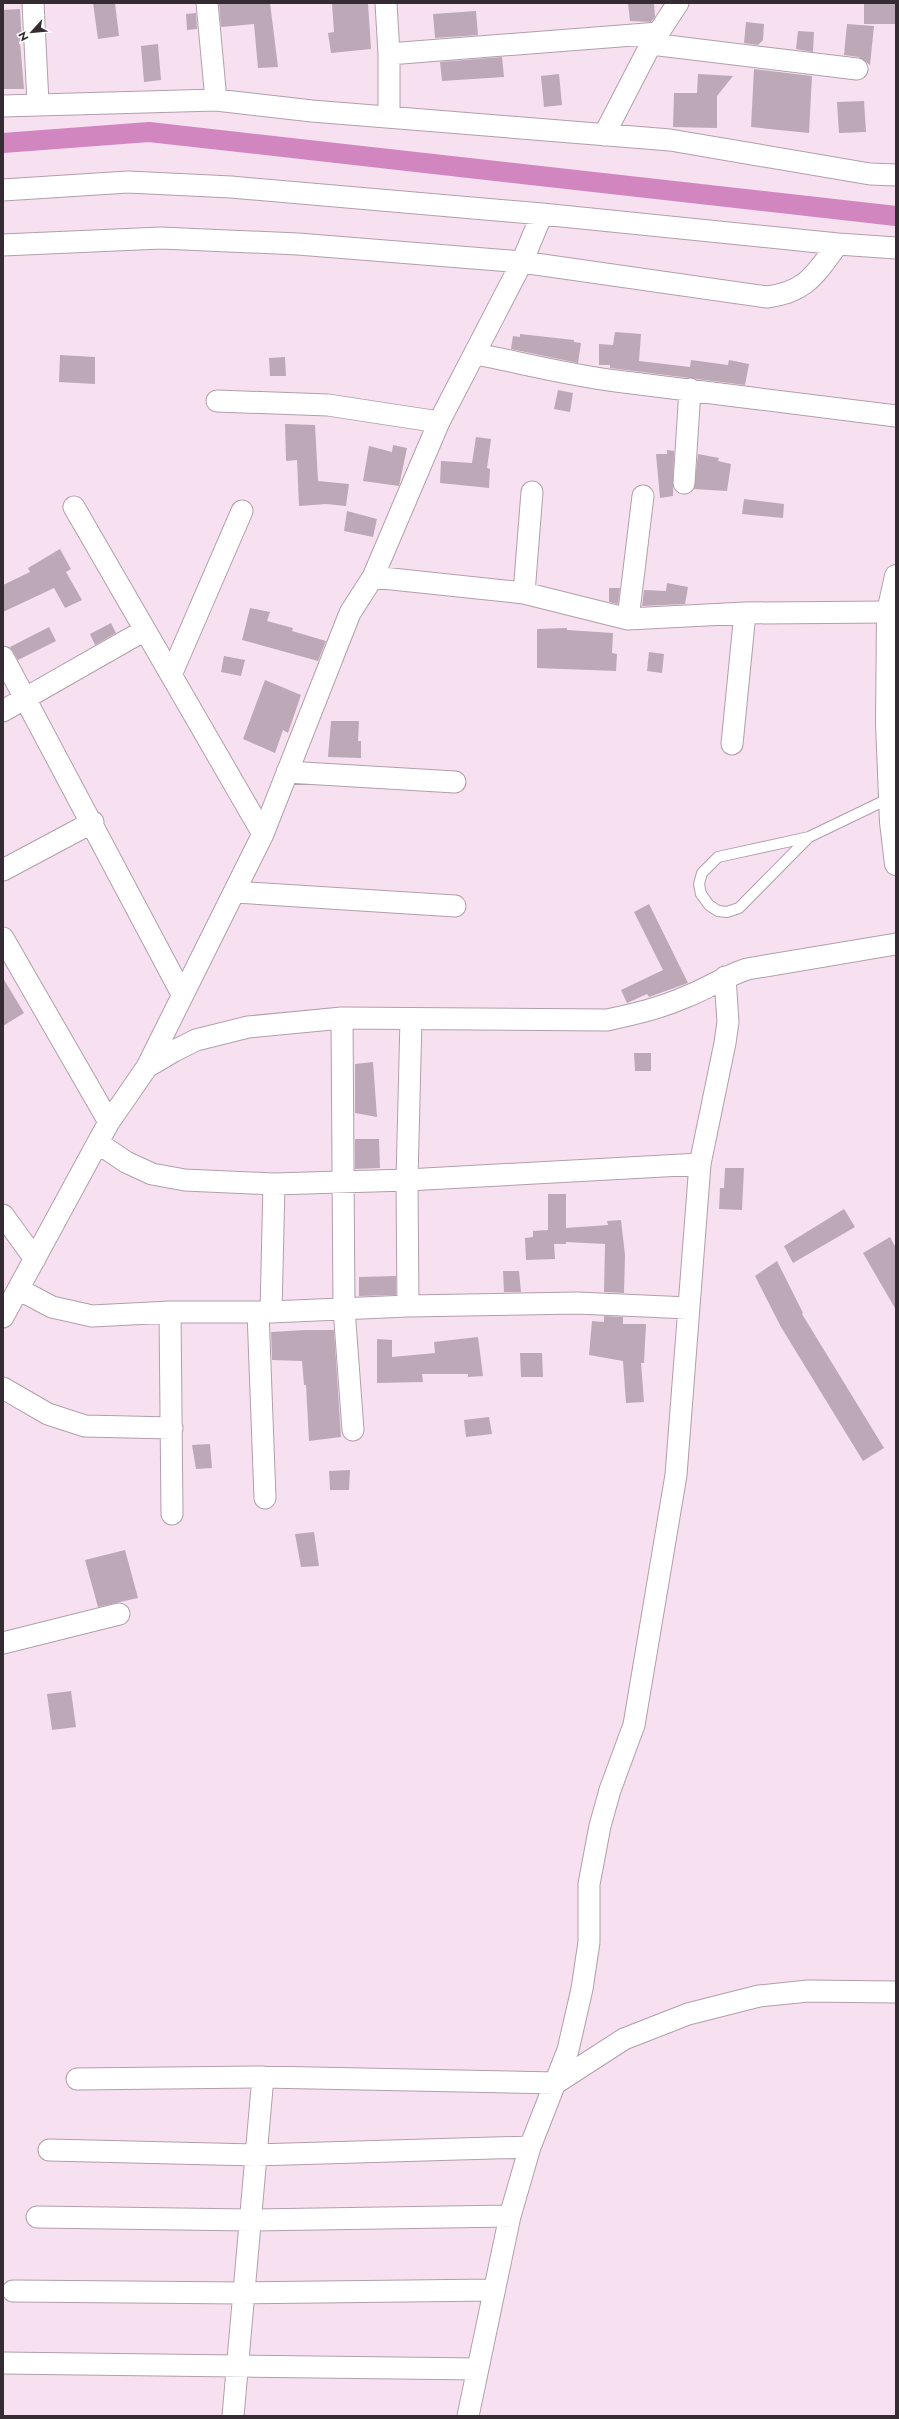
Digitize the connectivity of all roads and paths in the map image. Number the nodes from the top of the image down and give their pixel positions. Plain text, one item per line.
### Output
1 (33, 3) edge
2 (207, 3) edge
3 (386, 3) edge
4 (678, 3) edge
5 (655, 38) junction
6 (389, 54) junction
7 (857, 69) dead end
8 (216, 100) junction
9 (38, 103) junction
10 (3, 106) edge
11 (389, 116) junction
12 (604, 135) junction
13 (896, 175) edge
14 (3, 190) edge
15 (542, 214) junction
16 (838, 244) junction
17 (3, 245) edge
18 (896, 248) edge
19 (522, 262) junction
20 (476, 354) junction
21 (690, 389) junction
22 (217, 401) dead end
23 (896, 416) edge
24 (439, 422) junction
25 (684, 483) dead end
26 (532, 492) dead end
27 (643, 496) dead end
28 (74, 507) dead end
29 (242, 511) dead end
30 (373, 576) junction
31 (896, 576) edge
32 (524, 593) junction
33 (888, 612) junction
34 (745, 613) junction
35 (628, 619) junction
36 (145, 630) junction
37 (3, 657) edge
38 (171, 675) junction
39 (25, 700) junction
40 (3, 711) edge
41 (732, 744) dead end
42 (288, 772) junction
43 (456, 782) dead end
44 (890, 798) junction
45 (93, 822) junction
46 (263, 834) junction
47 (809, 837) junction
48 (896, 864) edge
49 (3, 870) edge
50 (235, 892) junction
51 (455, 906) dead end
52 (3, 938) edge
53 (896, 944) edge
54 (725, 977) junction
55 (182, 994) junction
56 (342, 1018) junction
57 (411, 1019) junction
58 (147, 1066) junction
59 (109, 1122) junction
60 (98, 1143) junction
61 (700, 1164) junction
62 (407, 1180) junction
63 (341, 1183) junction
64 (274, 1184) junction
65 (3, 1215) edge
66 (35, 1259) junction
67 (18, 1289) junction
68 (408, 1306) junction
69 (688, 1308) junction
70 (344, 1309) junction
71 (170, 1312) junction
72 (264, 1312) junction
73 (3, 1317) edge
74 (3, 1388) edge
75 (172, 1428) junction
76 (353, 1430) dead end
77 (264, 1498) dead end
78 (172, 1514) dead end
79 (119, 1614) dead end
80 (3, 1643) edge
81 (896, 1992) edge
82 (264, 2077) junction
83 (77, 2079) dead end
84 (556, 2083) junction
85 (530, 2147) junction
86 (49, 2150) dead end
87 (255, 2155) junction
88 (510, 2216) junction
89 (37, 2217) dead end
90 (250, 2220) junction
91 (494, 2290) junction
92 (14, 2291) dead end
93 (243, 2293) junction
94 (3, 2363) edge
95 (236, 2364) junction
96 (478, 2369) junction
97 (233, 2416) edge
98 (468, 2416) edge

1 - 9 street
2 - 8 street
3 - 6 street
4 - 5 street
5 - 6 street
5 - 7 street
5 - 12 street
6 - 11 street
8 - 9 street
8 - 11 street
9 - 10 street
11 - 12 street
12 - 13 street
14 - 15 street
15 - 16 street
15 - 19 street
16 - 18 street
16 - 19 street
17 - 19 street
19 - 20 street
20 - 21 street
20 - 24 street
21 - 23 street
21 - 25 street
22 - 24 street
24 - 30 street
26 - 32 street
27 - 35 street
28 - 36 street
29 - 38 street
30 - 32 street
30 - 42 street
31 - 33 main road
32 - 35 street
33 - 34 street
33 - 44 main road
34 - 35 street
34 - 41 street
36 - 38 street
36 - 39 street
37 - 39 street
38 - 46 street
39 - 40 street
39 - 45 street
42 - 43 street
42 - 46 street
44 - 47 lane
44 - 48 main road
45 - 49 street
45 - 55 street
46 - 50 street
47 - 47 lane
50 - 51 street
50 - 55 street
52 - 59 street
53 - 54 street
54 - 57 street
54 - 61 street
55 - 58 street
56 - 57 street
56 - 58 street
56 - 63 street
57 - 62 street
58 - 59 street
59 - 60 street
60 - 64 street
60 - 66 street
61 - 62 street
61 - 69 street
62 - 63 street
62 - 68 street
63 - 64 street
63 - 70 street
64 - 72 street
65 - 66 street
66 - 67 street
67 - 71 street
67 - 73 street
68 - 69 street
68 - 70 street
69 - 84 street
70 - 72 street
70 - 76 street
71 - 72 street
71 - 75 street
72 - 77 street
74 - 75 street
75 - 78 street
79 - 80 street
81 - 84 street
82 - 83 street
82 - 84 street
82 - 87 street
84 - 85 street
85 - 87 street
85 - 88 street
86 - 87 street
87 - 90 street
88 - 90 street
88 - 91 street
89 - 90 street
90 - 93 street
91 - 93 street
91 - 96 street
92 - 93 street
93 - 95 street
94 - 95 street
95 - 96 street
95 - 97 street
96 - 98 street

